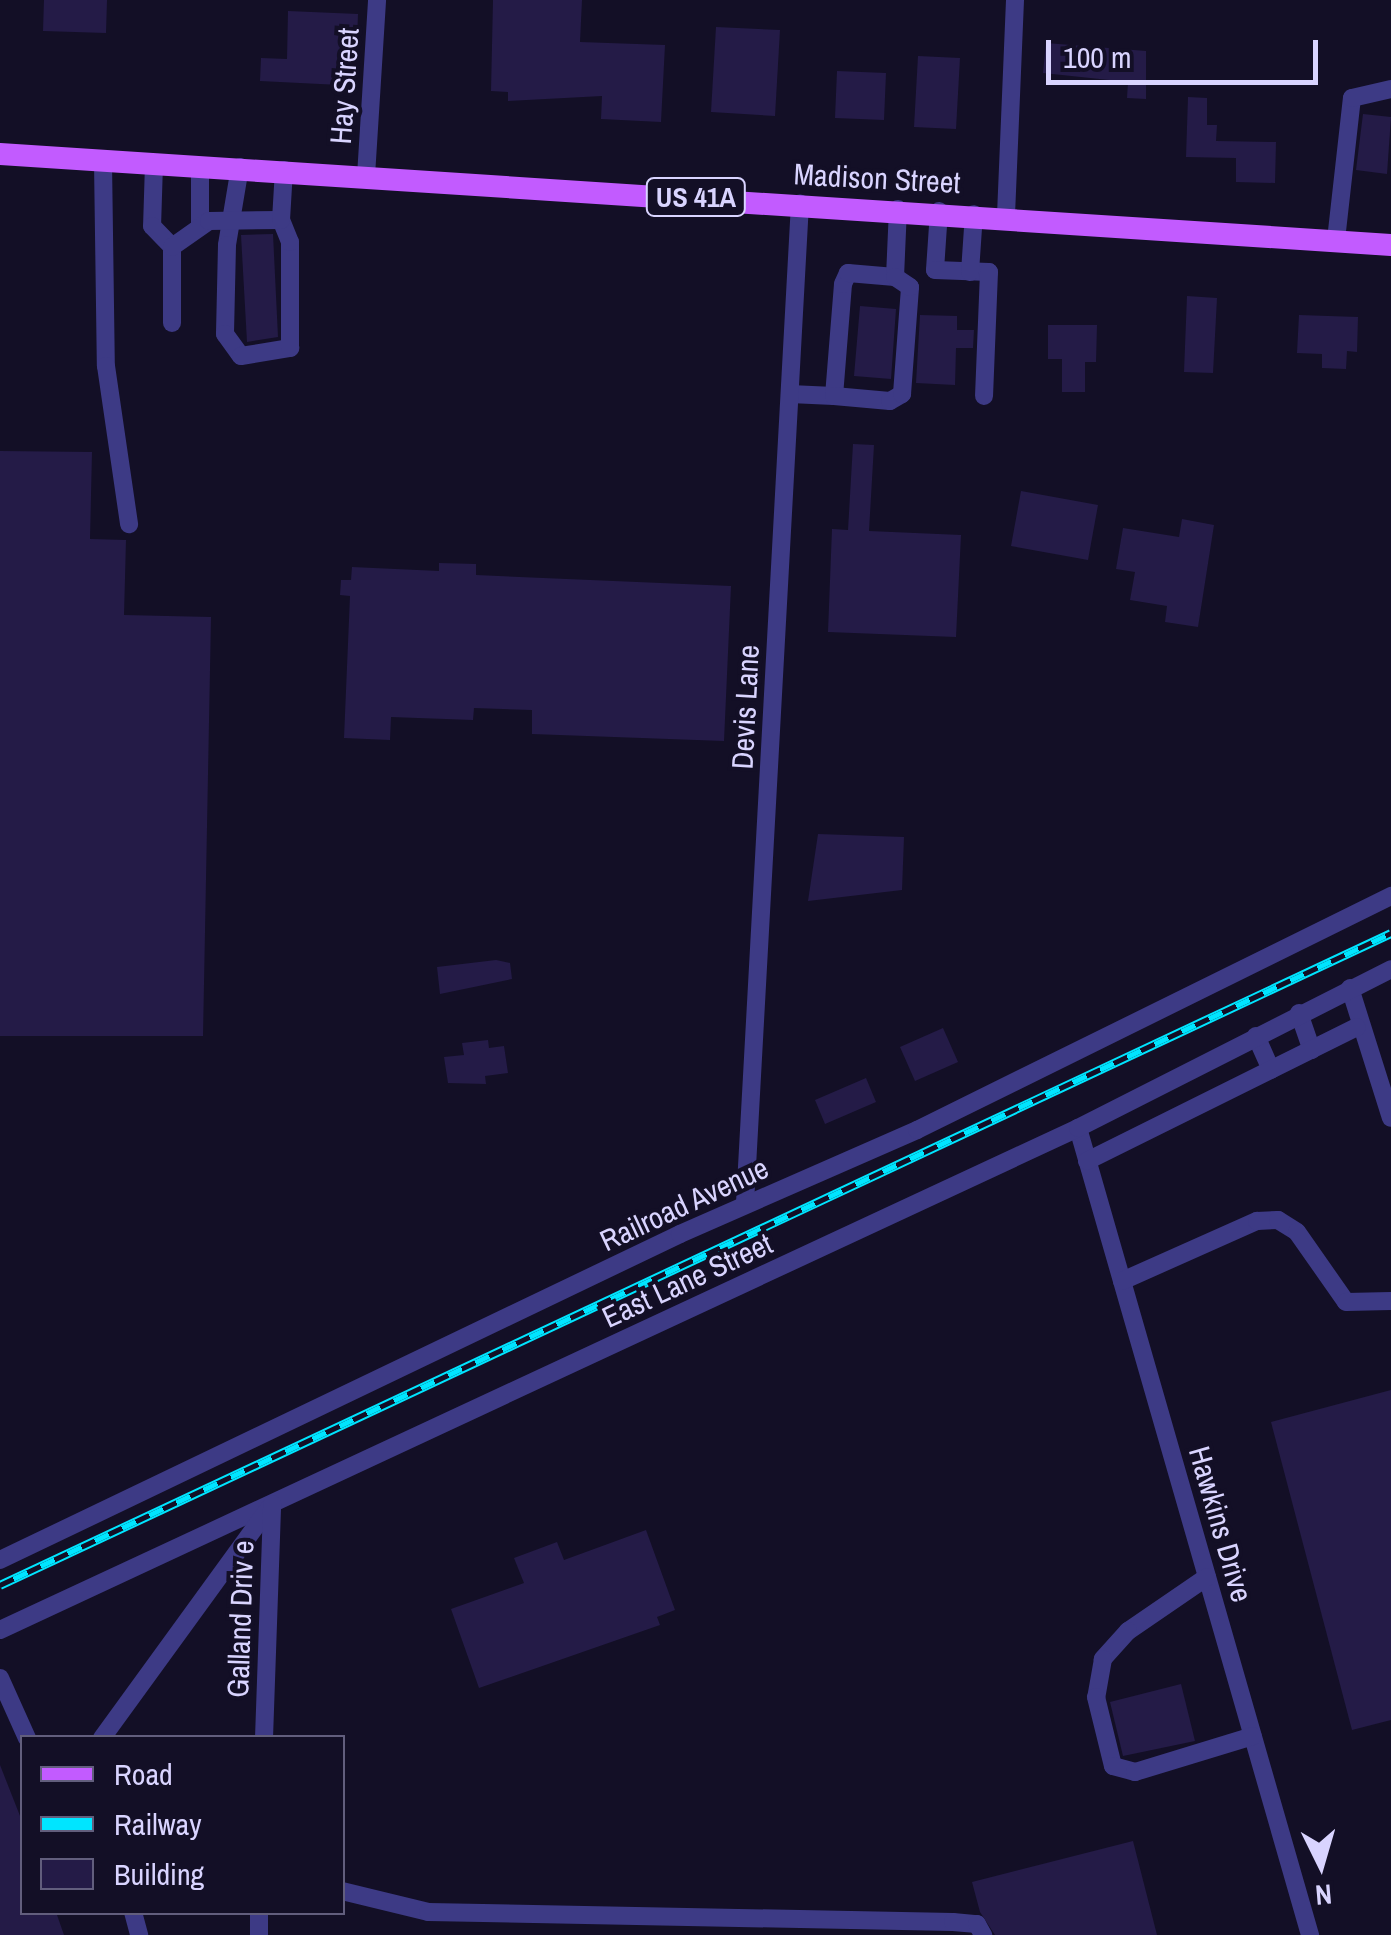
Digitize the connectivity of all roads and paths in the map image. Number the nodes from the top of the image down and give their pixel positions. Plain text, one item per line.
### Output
1 (378, 0) edge
2 (1015, 0) edge
3 (1391, 89) edge
4 (0, 154) edge
5 (103, 162) junction
6 (154, 164) junction
7 (200, 166) junction
8 (240, 167) junction
9 (284, 170) junction
10 (366, 176) junction
11 (800, 204) junction
12 (898, 209) junction
13 (939, 212) junction
14 (974, 214) junction
15 (1006, 215) junction
16 (238, 218) junction
17 (281, 220) junction
18 (200, 224) junction
19 (1336, 240) junction
20 (1391, 245) edge
21 (172, 247) junction
22 (970, 272) junction
23 (895, 276) junction
24 (172, 322) dead end
25 (790, 394) junction
26 (834, 396) junction
27 (984, 396) dead end
28 (128, 524) dead end
29 (1391, 896) edge
30 (1391, 969) edge
31 (1350, 988) junction
32 (1299, 1014) junction
33 (1357, 1027) junction
34 (1256, 1036) junction
35 (1312, 1050) junction
36 (1222, 1054) junction
37 (1271, 1070) junction
38 (1184, 1073) junction
39 (1237, 1088) junction
40 (1146, 1093) junction
41 (1198, 1107) junction
42 (1391, 1118) edge
43 (1160, 1127) junction
44 (1078, 1128) junction
45 (1088, 1161) junction
46 (754, 1200) junction
47 (1122, 1281) junction
48 (1391, 1301) edge
49 (272, 1503) junction
50 (0, 1560) edge
51 (1207, 1577) junction
52 (0, 1630) edge
53 (0, 1678) edge
54 (26, 1735) edge
55 (104, 1735) edge
56 (264, 1735) edge
57 (1253, 1736) junction
58 (345, 1892) edge
59 (983, 1935) edge
60 (1310, 1935) edge

1 - 10 street, Hay Street
2 - 15 street
3 - 19 street
4 - 5 main road, Madison Street / US 41A
5 - 6 main road, Madison Street / US 41A
5 - 28 street
6 - 7 main road, Madison Street / US 41A
6 - 21 street
7 - 8 main road, Madison Street / US 41A
7 - 18 street
8 - 9 main road, Madison Street / US 41A
8 - 16 street
9 - 10 main road, Madison Street / US 41A
9 - 17 street
10 - 11 main road, Madison Street / US 41A
11 - 12 main road, Madison Street / US 41A
11 - 25 street, Devis Lane
12 - 13 main road, Madison Street / US 41A
12 - 23 street
13 - 14 main road, Madison Street / US 41A
13 - 22 street
14 - 15 main road, Madison Street / US 41A
14 - 22 street
15 - 19 main road, Madison Street / US 41A
16 - 17 street
16 - 17 street
16 - 18 street
18 - 21 street
19 - 20 main road, Madison Street / US 41A
21 - 24 street
22 - 27 street
23 - 26 street
23 - 26 street
25 - 26 street
25 - 46 street, Devis Lane
29 - 46 street, Railroad Avenue
30 - 31 street, East Lane Street
31 - 32 street, East Lane Street
31 - 33 street
32 - 34 street, East Lane Street
32 - 35 street
33 - 35 street
33 - 42 street
34 - 36 street, East Lane Street
34 - 37 street
35 - 37 street
36 - 38 street, East Lane Street
36 - 39 street
37 - 39 street
38 - 40 street, East Lane Street
38 - 41 street
39 - 41 street
40 - 43 street
40 - 44 street, East Lane Street
41 - 43 street
43 - 45 street
44 - 45 street, Hawkins Drive
44 - 49 street, East Lane Street
45 - 47 street, Hawkins Drive
46 - 50 street, Railroad Avenue
47 - 48 street
47 - 51 street, Hawkins Drive
49 - 52 street, East Lane Street
49 - 55 street
49 - 56 street, Galland Driv e
51 - 57 street, Hawkins Drive
51 - 57 street
53 - 54 street
57 - 60 street, Hawkins Drive
58 - 59 street

